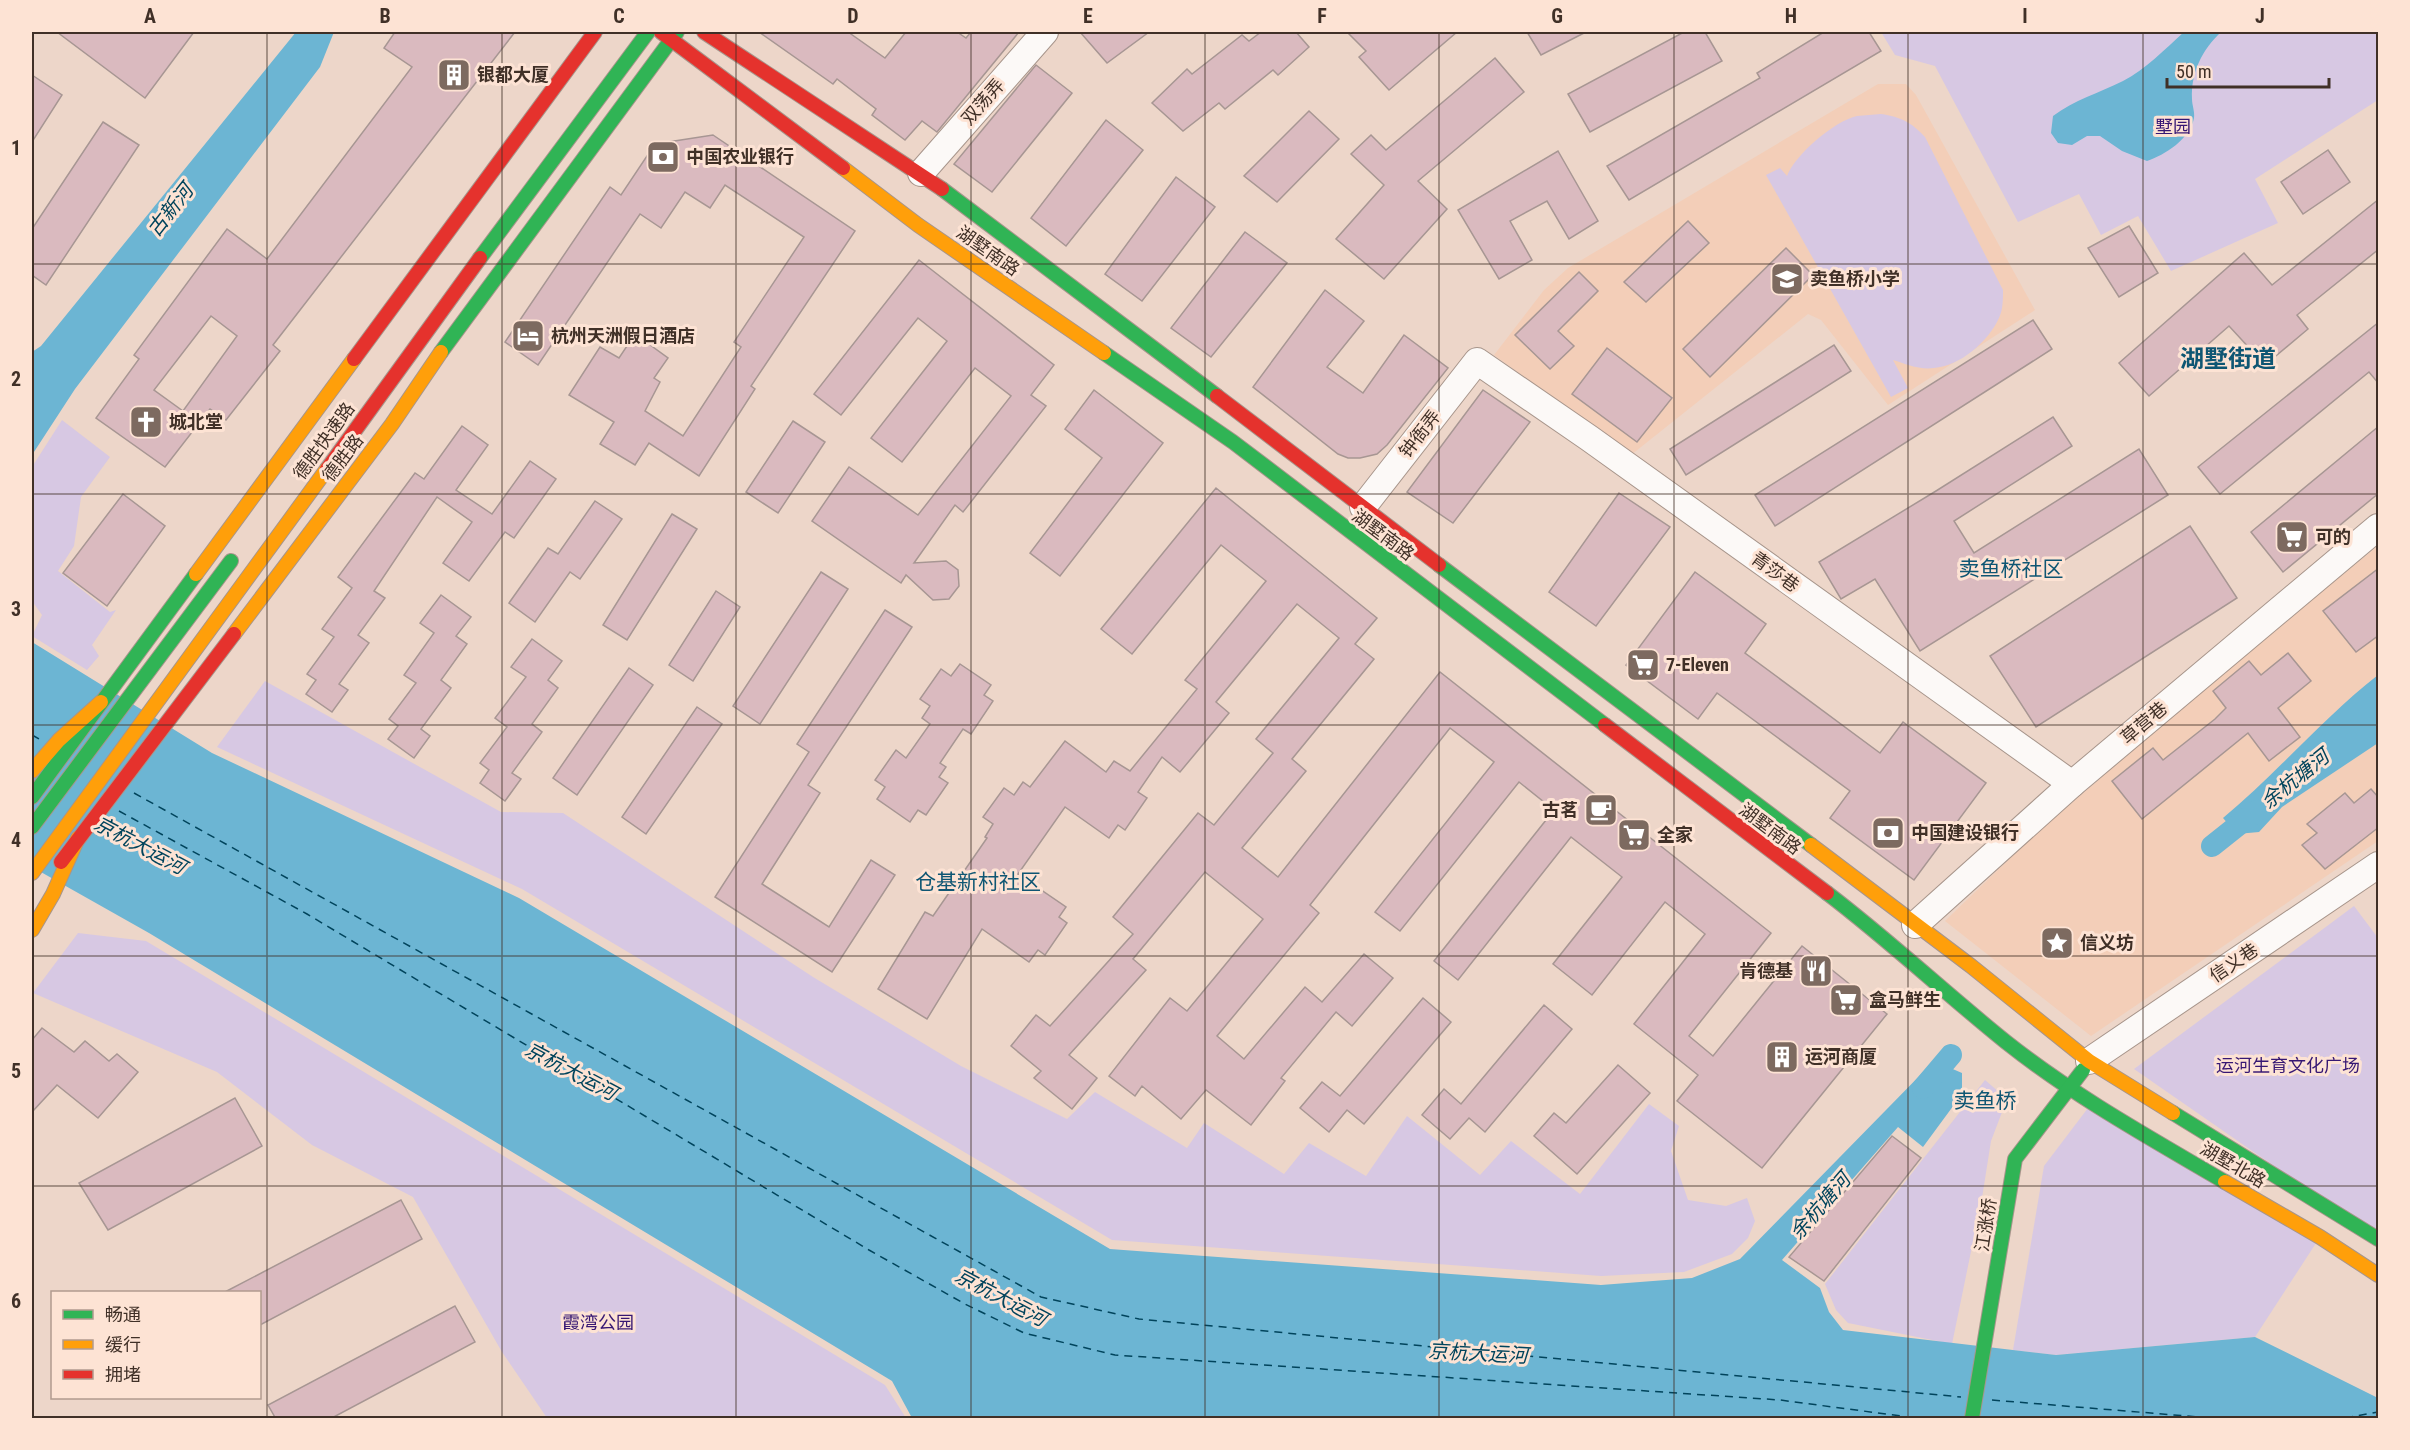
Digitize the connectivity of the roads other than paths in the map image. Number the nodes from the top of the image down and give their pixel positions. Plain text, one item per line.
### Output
1 (595, 32) edge
2 (648, 32) edge
3 (704, 32) edge
4 (1046, 32) edge
5 (670, 34) edge
6 (921, 173) junction
7 (1477, 361) joint
8 (1363, 507) junction
9 (2379, 527) edge
10 (242, 547) dead end
11 (101, 702) junction
12 (32, 771) edge
13 (2072, 784) junction
14 (32, 797) edge
15 (32, 827) edge
16 (78, 838) junction
17 (2379, 865) edge
18 (32, 873) edge
19 (32, 902) edge
20 (1915, 925) junction
21 (32, 930) edge
22 (2089, 1061) junction
23 (2069, 1086) junction
24 (2379, 1239) edge
25 (2379, 1275) edge
26 (1972, 1419) edge

1 - 11 main road
2 - 18 main road, 德胜快速路
3 - 6 main road, 湖墅南路
4 - 6 street, 双荡弄
5 - 16 main road, 德胜路
5 - 23 main road, 湖墅南路
6 - 8 main road, 湖墅南路
7 - 8 street, 钟衙弄
7 - 13 street, 青莎巷
8 - 20 main road, 湖墅南路
9 - 13 street, 草营巷
10 - 15 main road
11 - 12 main road
11 - 14 main road
13 - 20 street, 草营巷
16 - 19 main road, 德胜路
16 - 21 main road
17 - 22 street, 信义巷
20 - 22 main road, 湖墅南路
22 - 23 main road, 江涨桥
22 - 24 main road, 湖墅北路
23 - 25 main road, 湖墅北路
23 - 26 main road, 江涨桥

